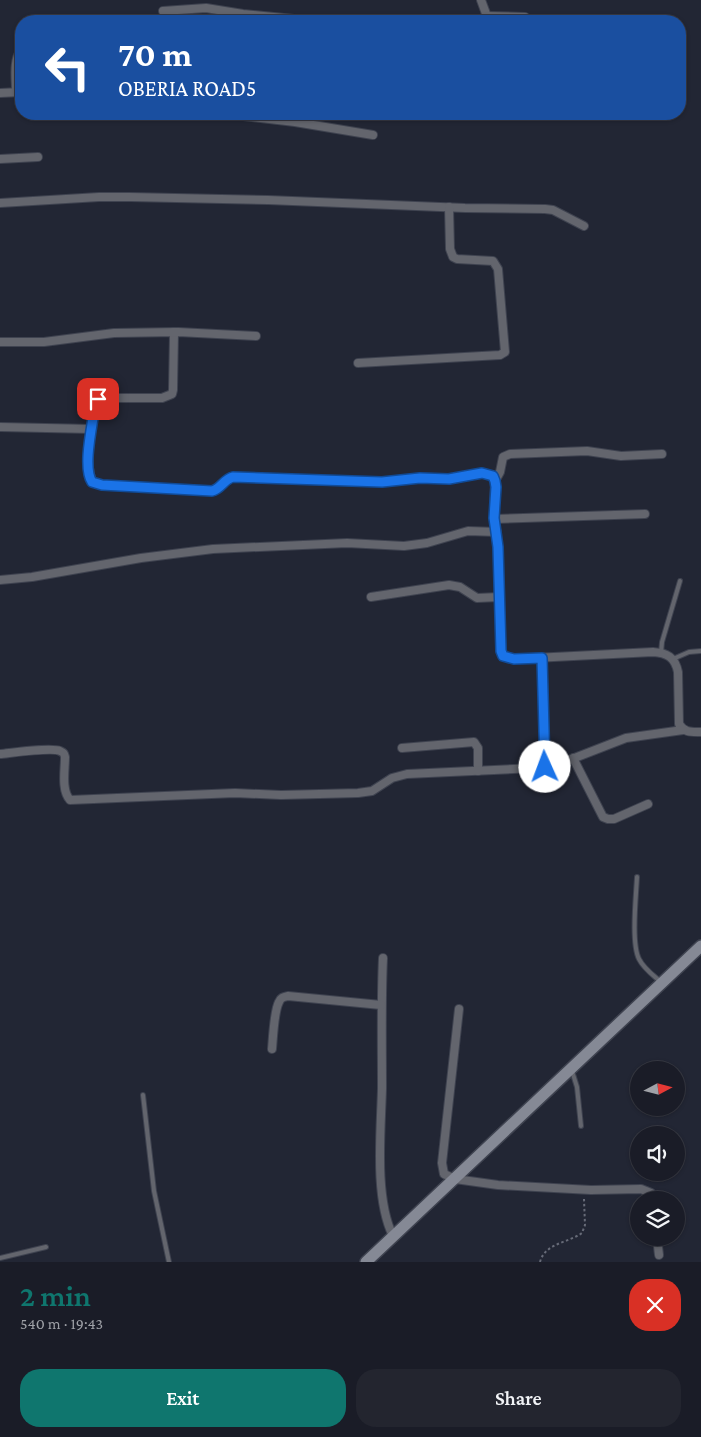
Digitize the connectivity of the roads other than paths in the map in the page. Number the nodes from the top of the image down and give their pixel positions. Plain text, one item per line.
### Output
1 (481, 0) edge
2 (163, 11) dead end
3 (226, 11) junction
4 (226, 15) edge
5 (261, 15) edge
6 (487, 15) edge
7 (15, 92) edge
8 (0, 93) edge
9 (278, 120) edge
10 (373, 135) dead end
11 (38, 157) dead end
12 (0, 159) edge
13 (0, 203) edge
14 (449, 207) junction
15 (584, 226) dead end
16 (174, 332) junction
17 (256, 336) dead end
18 (0, 342) edge
19 (358, 363) dead end
20 (0, 427) edge
21 (92, 429) junction
22 (662, 454) dead end
23 (495, 481) junction
24 (645, 514) dead end
25 (494, 518) junction
26 (497, 532) junction
27 (0, 580) edge
28 (680, 581) dead end
29 (370, 597) dead end
30 (499, 597) junction
31 (701, 651) edge
32 (660, 653) junction
33 (542, 658) junction
34 (673, 659) junction
35 (683, 730) junction
36 (701, 732) edge
37 (402, 748) dead end
38 (0, 754) edge
39 (573, 758) junction
40 (545, 767) junction
41 (478, 771) junction
42 (648, 804) dead end
43 (636, 877) dead end
44 (701, 946) edge
45 (383, 958) dead end
46 (661, 982) junction
47 (381, 1005) junction
48 (459, 1009) dead end
49 (272, 1050) dead end
50 (572, 1069) junction
51 (143, 1095) dead end
52 (581, 1126) dead end
53 (455, 1179) junction
54 (647, 1191) edge
55 (394, 1236) junction
56 (657, 1246) edge
57 (46, 1247) dead end
58 (658, 1255) dead end
59 (0, 1258) edge
60 (169, 1262) edge
61 (366, 1262) edge

1 - 6 street
2 - 3 street
3 - 4 street
3 - 5 street
7 - 8 street
9 - 10 street
11 - 12 street
13 - 14 street
14 - 15 street
14 - 19 street
16 - 17 street
16 - 18 street
16 - 21 street
20 - 21 street
21 - 23 street
22 - 23 street
23 - 25 street
24 - 25 street
25 - 26 street
26 - 27 street
26 - 30 street
28 - 32 lane
29 - 30 street
30 - 33 street
31 - 34 lane
32 - 33 street
32 - 34 street
33 - 40 street
34 - 35 street
35 - 36 street
35 - 39 street
37 - 41 street
38 - 41 street
39 - 40 street
39 - 42 street
40 - 41 street
43 - 46 lane
44 - 46 street
45 - 47 street
46 - 50 street
47 - 49 street
47 - 55 street
48 - 53 street
50 - 52 lane
50 - 53 street
51 - 60 lane
53 - 54 street
53 - 55 street
55 - 61 street
56 - 58 street
57 - 59 lane

